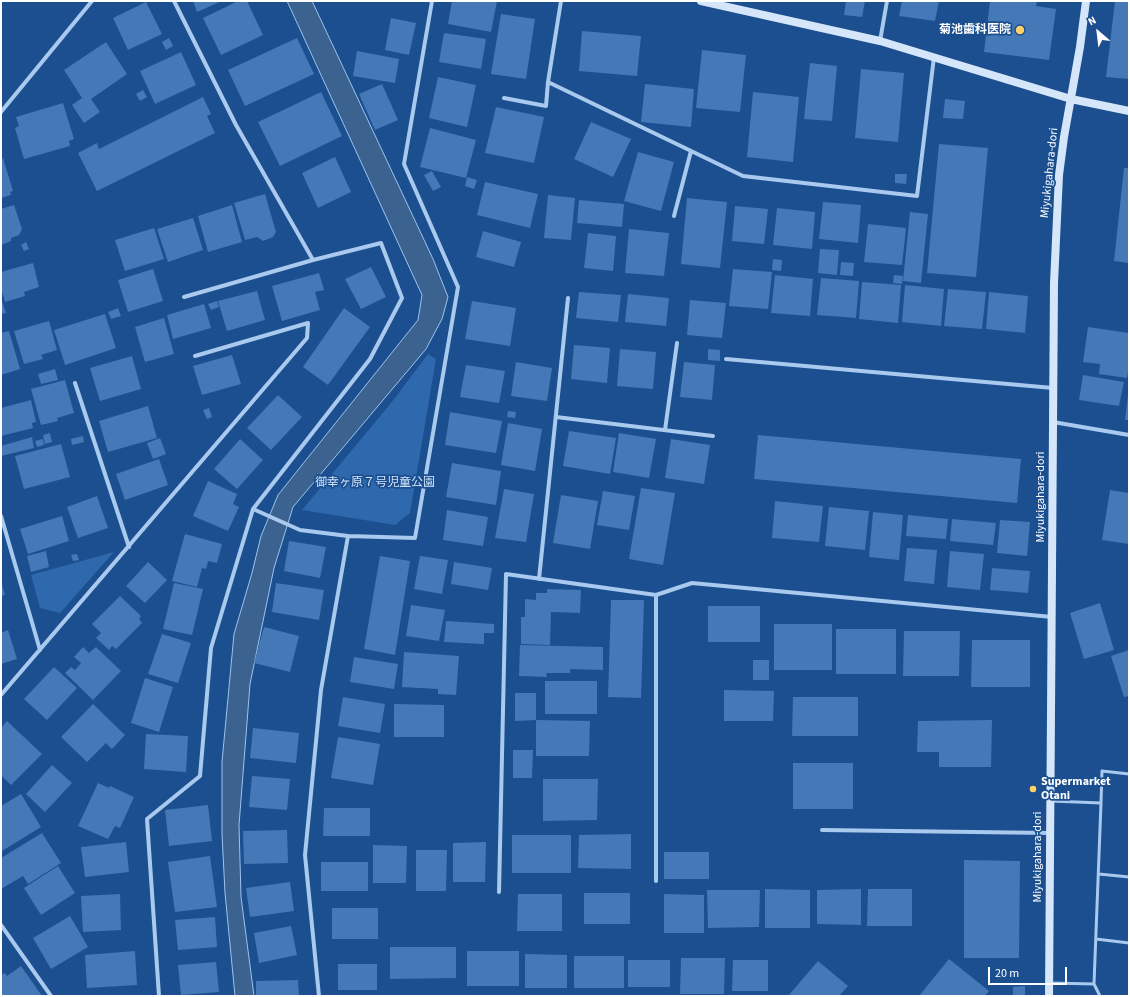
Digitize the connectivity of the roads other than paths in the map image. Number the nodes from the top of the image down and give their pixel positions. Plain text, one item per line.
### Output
1 (92, 1) edge
2 (174, 1) edge
3 (432, 1) edge
4 (561, 1) edge
5 (701, 1) edge
6 (887, 1) edge
7 (1086, 1) edge
8 (880, 41) junction
9 (934, 57) junction
10 (548, 82) junction
11 (504, 98) dead end
12 (1071, 99) junction
13 (1129, 111) edge
14 (1, 112) edge
15 (691, 151) junction
16 (674, 216) dead end
17 (313, 260) junction
18 (184, 297) dead end
19 (568, 298) dead end
20 (677, 343) dead end
21 (195, 356) dead end
22 (726, 359) dead end
23 (75, 383) dead end
24 (1053, 388) junction
25 (556, 417) junction
26 (1053, 422) junction
27 (666, 430) junction
28 (1129, 435) edge
29 (713, 436) dead end
30 (253, 510) junction
31 (1, 516) edge
32 (348, 536) junction
33 (129, 547) junction
34 (539, 579) junction
35 (656, 595) junction
36 (1052, 617) junction
37 (40, 650) junction
38 (1, 695) edge
39 (1129, 774) edge
40 (1050, 801) junction
41 (1101, 803) junction
42 (822, 830) dead end
43 (1050, 833) junction
44 (1099, 874) junction
45 (1129, 877) edge
46 (656, 881) dead end
47 (499, 892) dead end
48 (1, 925) edge
49 (1096, 939) junction
50 (1129, 943) edge
51 (1049, 983) junction
52 (1094, 984) junction
53 (51, 996) edge
54 (159, 996) edge
55 (319, 996) edge
56 (1049, 996) edge
57 (1100, 996) edge

1 - 14 street
2 - 17 street
3 - 32 street
4 - 10 street
5 - 8 street
6 - 8 street
7 - 12 street, Miyukigahara-dori
8 - 9 street
9 - 12 street
9 - 15 street
10 - 11 street
10 - 15 street
12 - 13 street
12 - 24 street, Miyukigahara-dori
15 - 16 street
17 - 18 street
17 - 30 street
19 - 25 street
20 - 27 street
21 - 33 street
22 - 24 street
23 - 33 street
24 - 26 street, Miyukigahara-dori
25 - 27 street
25 - 34 street
26 - 28 street
26 - 36 street, Miyukigahara-dori
27 - 29 street
30 - 32 street
30 - 54 street
31 - 37 street
32 - 55 street
33 - 37 street
34 - 35 street
34 - 47 street
35 - 36 street
35 - 46 street
36 - 40 street, Miyukigahara-dori
37 - 38 street
39 - 41 lane
40 - 41 lane
40 - 43 street, Miyukigahara-dori
41 - 44 lane
42 - 43 street
43 - 51 street, Miyukigahara-dori
44 - 45 lane
44 - 49 lane
48 - 53 street
49 - 50 lane
49 - 52 lane
51 - 52 lane
51 - 56 street, Miyukigahara-dori
52 - 57 lane

